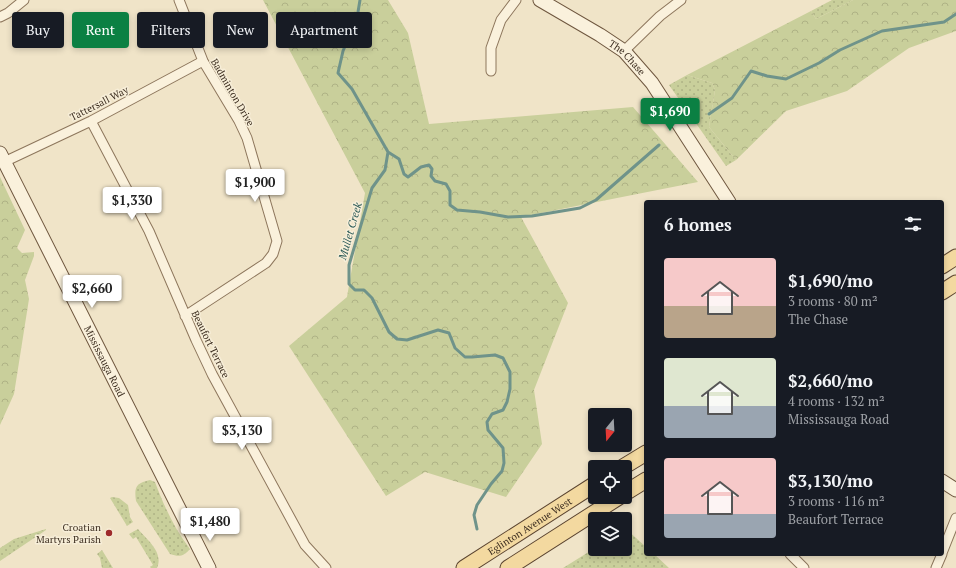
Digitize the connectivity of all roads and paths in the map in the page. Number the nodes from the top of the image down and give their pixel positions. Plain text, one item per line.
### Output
1 (24, 0) edge
2 (179, 0) edge
3 (516, 0) edge
4 (540, 0) edge
5 (681, 0) edge
6 (0, 17) edge
7 (624, 51) junction
8 (203, 61) junction
9 (491, 71) dead end
10 (91, 121) junction
11 (2, 158) edge
12 (728, 200) edge
13 (956, 257) edge
14 (944, 265) edge
15 (956, 283) edge
16 (944, 291) edge
17 (185, 316) junction
18 (644, 454) edge
19 (632, 462) edge
20 (644, 481) edge
21 (944, 482) edge
22 (588, 488) edge
23 (632, 489) edge
24 (956, 490) edge
25 (609, 504) edge
26 (956, 518) edge
27 (944, 549) edge
28 (792, 556) edge
29 (941, 556) edge
30 (209, 568) edge
31 (326, 568) edge
32 (464, 568) edge
33 (508, 568) edge
34 (804, 568) edge
35 (936, 568) edge

1 - 6 street
2 - 8 street, Badminton Drive
3 - 9 street
4 - 7 main road, The Chase
5 - 7 street
7 - 12 main road, The Chase
8 - 10 street, Tattersall Way
8 - 17 street, Badminton Drive
10 - 11 street, Tattersall Way
10 - 17 street, Beaufort Terrace
11 - 30 main road, Mississauga Road
13 - 14 main road
15 - 16 main road
17 - 31 street, Beaufort Terrace
18 - 19 main road
20 - 23 main road
21 - 24 main road
22 - 32 main road, Eglinton Avenue West
25 - 33 main road
26 - 27 street
28 - 34 street
29 - 35 street

